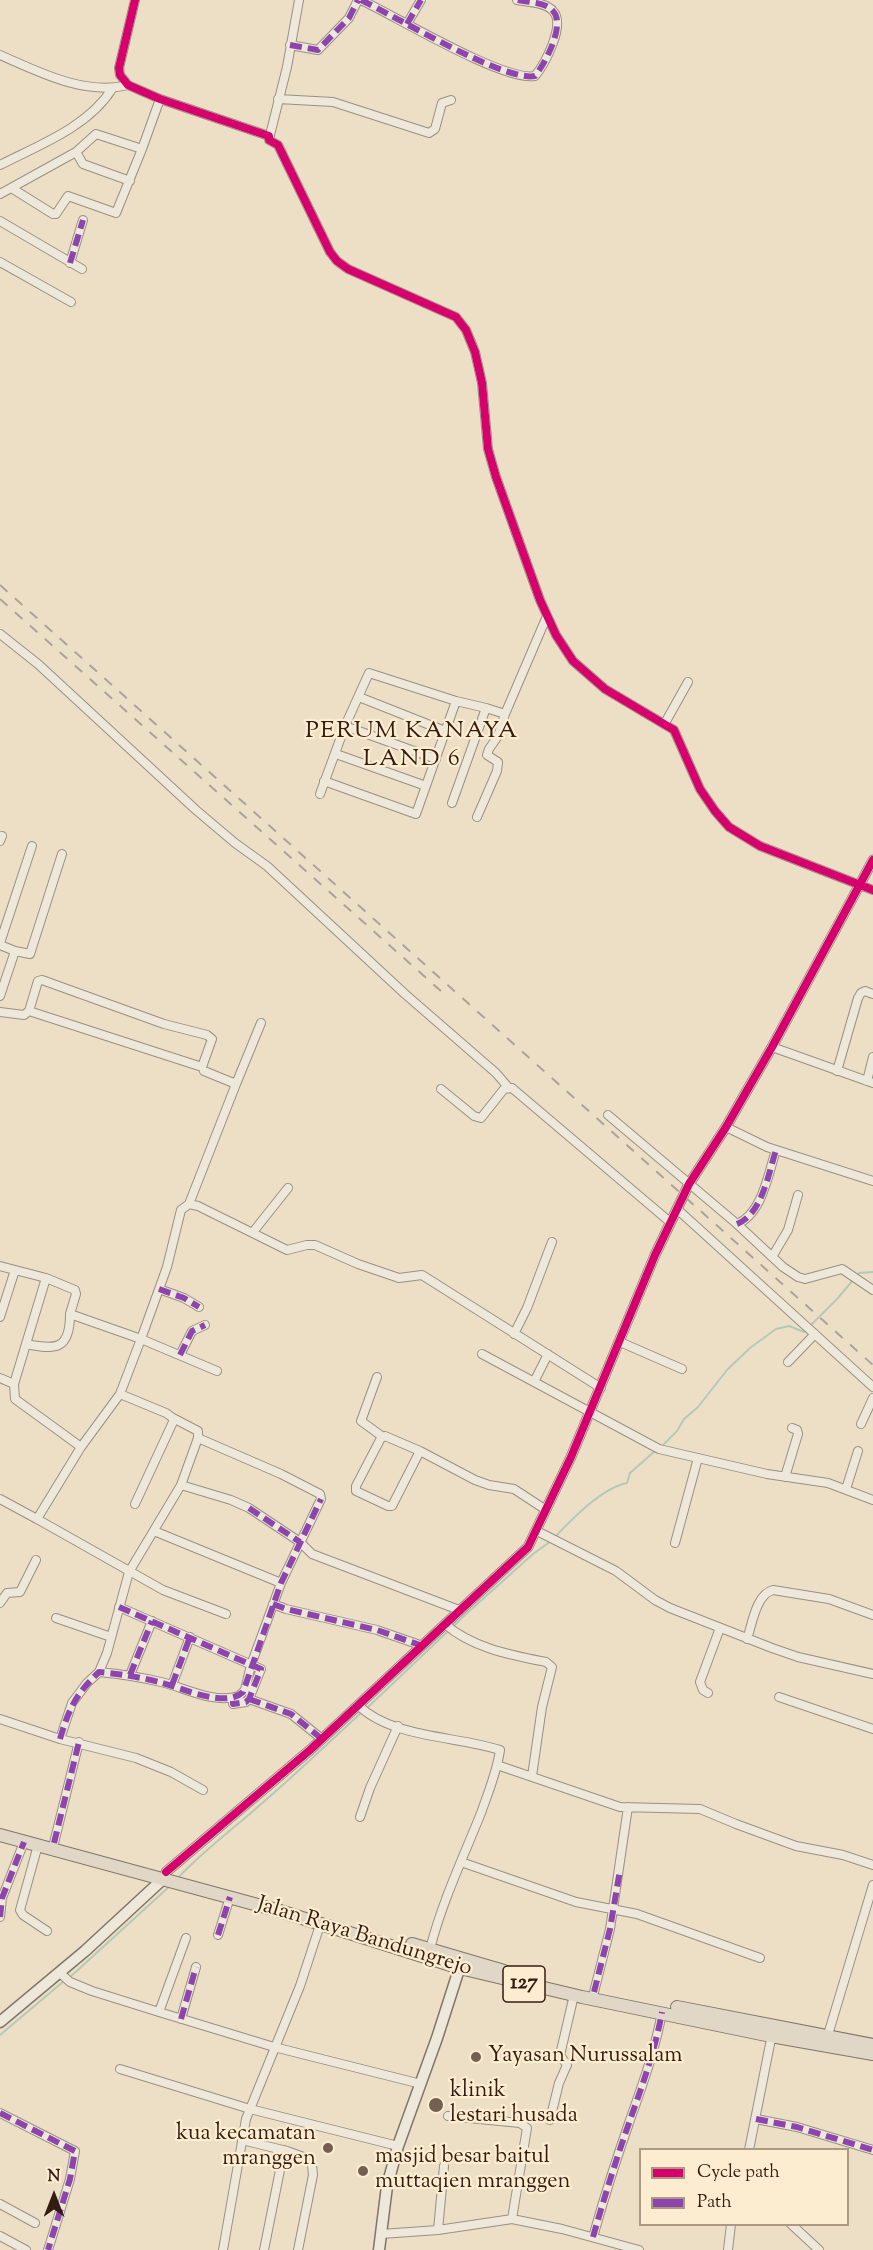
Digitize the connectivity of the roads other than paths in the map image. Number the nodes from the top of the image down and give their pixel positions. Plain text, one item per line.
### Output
1 (135, 0) edge
2 (298, 0) edge
3 (359, 0) edge
4 (421, 0) edge
5 (517, 0) edge
6 (407, 24) junction
7 (290, 45) junction
8 (0, 55) edge
9 (128, 85) junction
10 (112, 89) junction
11 (160, 99) junction
12 (278, 99) junction
13 (451, 100) dead end
14 (269, 140) junction
15 (142, 149) junction
16 (76, 152) junction
17 (0, 165) edge
18 (130, 181) junction
19 (13, 189) junction
20 (0, 194) edge
21 (83, 220) dead end
22 (0, 221) edge
23 (0, 262) edge
24 (70, 263) junction
25 (82, 269) dead end
26 (71, 302) dead end
27 (547, 616) junction
28 (0, 634) edge
29 (688, 682) dead end
30 (358, 698) junction
31 (456, 701) junction
32 (486, 708) junction
33 (505, 714) junction
34 (665, 723) junction
35 (345, 726) junction
36 (446, 730) junction
37 (336, 754) junction
38 (436, 759) junction
39 (324, 782) junction
40 (426, 786) junction
41 (320, 794) dead end
42 (452, 803) dead end
43 (477, 817) dead end
44 (32, 846) dead end
45 (62, 854) dead end
46 (873, 860) edge
47 (859, 884) junction
48 (873, 890) edge
49 (0, 944) edge
50 (15, 951) junction
51 (873, 994) edge
52 (0, 996) edge
53 (29, 1011) junction
54 (0, 1012) edge
55 (261, 1023) dead end
56 (772, 1047) junction
57 (873, 1057) edge
58 (204, 1071) dead end
59 (837, 1071) junction
60 (870, 1082) edge
61 (236, 1084) junction
62 (508, 1088) junction
63 (441, 1089) dead end
64 (608, 1115) dead end
65 (726, 1127) junction
66 (776, 1150) junction
67 (873, 1181) edge
68 (689, 1184) junction
69 (288, 1188) dead end
70 (798, 1195) dead end
71 (189, 1204) junction
72 (677, 1209) junction
73 (670, 1222) junction
74 (737, 1224) junction
75 (253, 1232) junction
76 (552, 1242) dead end
77 (772, 1257) junction
78 (0, 1266) edge
79 (15, 1270) junction
80 (46, 1278) junction
81 (159, 1289) junction
82 (873, 1290) edge
83 (199, 1307) dead end
84 (70, 1314) junction
85 (0, 1317) edge
86 (205, 1325) dead end
87 (814, 1333) junction
88 (514, 1334) junction
89 (141, 1339) junction
90 (620, 1342) junction
91 (26, 1344) junction
92 (482, 1354) dead end
93 (548, 1354) junction
94 (180, 1355) junction
95 (788, 1362) dead end
96 (682, 1369) dead end
97 (217, 1371) dead end
98 (376, 1377) dead end
99 (0, 1378) edge
100 (534, 1382) junction
101 (14, 1384) junction
102 (873, 1387) edge
103 (601, 1388) junction
104 (120, 1394) junction
105 (873, 1398) edge
106 (590, 1412) junction
107 (173, 1418) junction
108 (861, 1424) dead end
109 (792, 1428) dead end
110 (383, 1437) junction
111 (198, 1438) junction
112 (81, 1447) junction
113 (420, 1451) junction
114 (858, 1451) dead end
115 (698, 1458) junction
116 (785, 1477) junction
117 (181, 1485) junction
118 (846, 1489) junction
119 (0, 1499) edge
120 (873, 1500) edge
121 (135, 1504) dead end
122 (546, 1510) junction
123 (37, 1519) junction
124 (154, 1531) junction
125 (537, 1531) junction
126 (300, 1542) junction
127 (675, 1543) dead end
128 (36, 1560) dead end
129 (129, 1572) junction
130 (281, 1583) junction
131 (0, 1603) edge
132 (273, 1604) junction
133 (119, 1606) junction
134 (459, 1610) junction
135 (226, 1614) dead end
136 (873, 1615) edge
137 (56, 1618) dead end
138 (152, 1621) junction
139 (446, 1625) junction
140 (720, 1628) junction
141 (111, 1637) junction
142 (190, 1637) junction
143 (747, 1639) junction
144 (420, 1645) junction
145 (251, 1665) junction
146 (99, 1672) junction
147 (873, 1674) edge
148 (130, 1676) junction
149 (172, 1685) junction
150 (708, 1693) dead end
151 (779, 1697) dead end
152 (233, 1698) junction
153 (249, 1699) junction
154 (358, 1705) junction
155 (0, 1719) edge
156 (398, 1726) junction
157 (873, 1728) edge
158 (60, 1739) junction
159 (322, 1739) junction
160 (79, 1742) junction
161 (498, 1765) junction
162 (532, 1776) junction
163 (202, 1790) dead end
164 (628, 1807) junction
165 (360, 1817) dead end
166 (0, 1827) edge
167 (0, 1835) edge
168 (24, 1842) junction
169 (38, 1845) junction
170 (58, 1847) junction
171 (461, 1862) junction
172 (873, 1865) edge
173 (167, 1877) junction
174 (185, 1881) junction
175 (873, 1885) edge
176 (230, 1897) junction
177 (614, 1910) junction
178 (0, 1917) edge
179 (320, 1924) junction
180 (47, 1931) dead end
181 (362, 1933) junction
182 (218, 1935) dead end
183 (186, 1938) dead end
184 (430, 1949) junction
185 (760, 1958) dead end
186 (461, 1964) junction
187 (196, 1967) dead end
188 (65, 1977) junction
189 (539, 1983) junction
190 (594, 1992) junction
191 (574, 1995) junction
192 (662, 2012) junction
193 (159, 2013) junction
194 (181, 2019) junction
195 (0, 2022) edge
196 (772, 2031) junction
197 (826, 2041) junction
198 (873, 2045) edge
199 (274, 2047) junction
200 (873, 2055) edge
201 (120, 2069) dead end
202 (421, 2084) junction
203 (250, 2109) junction
204 (0, 2113) edge
205 (448, 2116) dead end
206 (756, 2119) junction
207 (550, 2120) dead end
208 (242, 2140) junction
209 (398, 2146) junction
210 (749, 2148) edge
211 (284, 2150) junction
212 (873, 2150) edge
213 (444, 2166) dead end
214 (0, 2204) edge
215 (512, 2219) junction
216 (35, 2223) dead end
217 (731, 2226) edge
218 (793, 2226) edge
219 (438, 2230) junction
220 (381, 2234) junction
221 (0, 2236) edge
222 (593, 2237) junction
223 (621, 2247) edge
224 (26, 2250) edge
225 (48, 2250) edge
226 (223, 2250) edge
227 (264, 2250) edge
228 (298, 2250) edge
229 (380, 2250) edge
230 (639, 2250) edge
231 (728, 2250) edge
232 (819, 2250) edge

1 - 9 street
2 - 7 street
3 - 6 street
3 - 7 street
4 - 6 street
5 - 6 street
7 - 12 street
8 - 10 street
9 - 10 street
9 - 11 street
10 - 17 street
11 - 14 street
11 - 15 street
12 - 13 street
12 - 14 street
14 - 27 street
15 - 16 street
15 - 18 street
16 - 18 street
16 - 19 street
18 - 19 street
19 - 20 street
21 - 24 street
22 - 24 street
23 - 26 street
24 - 25 street
27 - 33 street
27 - 34 street
28 - 62 street
29 - 34 street
30 - 31 street
30 - 35 street
30 - 36 street
31 - 32 street
31 - 36 street
32 - 33 street
32 - 42 street
33 - 43 street
34 - 47 street
35 - 37 street
35 - 38 street
36 - 38 street
37 - 39 street
37 - 40 street
38 - 40 street
39 - 40 street
39 - 41 street
44 - 49 street
45 - 50 street
46 - 47 street
47 - 48 street
47 - 56 street
49 - 50 street
50 - 52 street
51 - 59 street
53 - 53 street
53 - 54 street
55 - 61 street
56 - 59 street
56 - 65 street
57 - 60 street
58 - 61 street
59 - 60 street
61 - 71 street
62 - 63 street
62 - 73 street
64 - 68 street
65 - 66 street
65 - 68 street
66 - 67 street
66 - 74 street
68 - 72 street
68 - 74 street
69 - 75 street
70 - 77 street
71 - 75 street
71 - 81 street
72 - 73 street
72 - 87 street
73 - 90 street
74 - 77 street
75 - 88 street
76 - 88 street
77 - 82 street
78 - 79 street
79 - 80 street
79 - 85 street
80 - 84 street
80 - 91 street
81 - 83 street
81 - 89 street
84 - 89 street
84 - 91 street
86 - 94 street
87 - 95 street
87 - 102 street
88 - 93 street
89 - 94 street
89 - 104 street
90 - 96 street
90 - 103 street
91 - 101 street
92 - 100 street
93 - 100 street
93 - 103 street
94 - 97 street
98 - 110 street
99 - 101 street
100 - 106 street
101 - 112 street
103 - 106 street
104 - 107 street
104 - 112 street
105 - 108 street
106 - 115 street
106 - 122 street
107 - 111 street
107 - 121 street
109 - 116 street
110 - 113 street
110 - 113 street
111 - 117 street
111 - 126 street
112 - 123 street
113 - 122 street
114 - 118 street
115 - 116 street
115 - 127 street
116 - 118 street
117 - 124 street
117 - 126 street
118 - 120 street
119 - 123 street
122 - 125 street
123 - 129 street
124 - 129 street
124 - 130 street
125 - 134 street
125 - 140 street
126 - 130 street
126 - 134 street
128 - 131 street
129 - 133 street
129 - 135 street
130 - 132 street
132 - 144 street
132 - 145 street
133 - 138 street
133 - 141 street
134 - 139 street
136 - 143 street
137 - 141 street
138 - 142 street
138 - 148 street
139 - 144 street
139 - 162 street
140 - 143 street
140 - 150 street
141 - 146 street
142 - 145 street
142 - 149 street
143 - 147 street
144 - 154 street
145 - 152 street
145 - 153 street
146 - 148 street
146 - 158 street
148 - 149 street
149 - 152 street
151 - 157 street
152 - 153 street
153 - 159 street
154 - 156 street
154 - 159 street
155 - 158 street
156 - 161 street
156 - 165 street
158 - 160 street
159 - 173 street
160 - 163 street
160 - 170 street
161 - 162 street
161 - 171 street
162 - 164 street
164 - 172 street
164 - 177 street
166 - 170 main road, Jalan Raya Bandungrejo / 127
167 - 168 main road, Jalan Raya Bandungrejo / 127
168 - 169 main road, Jalan Raya Bandungrejo / 127
168 - 178 street
169 - 170 main road, Jalan Raya Bandungrejo / 127
169 - 180 street
170 - 173 main road, Jalan Raya Bandungrejo / 127
171 - 177 street
171 - 184 street
173 - 174 main road, Jalan Raya Bandungrejo / 127
173 - 188 main road
174 - 176 main road, Jalan Raya Bandungrejo / 127
174 - 181 main road, Jalan Raya Bandungrejo / 127
175 - 197 street
176 - 179 main road, Jalan Raya Bandungrejo / 127
176 - 182 street
177 - 185 street
177 - 190 street
179 - 181 main road, Jalan Raya Bandungrejo / 127
179 - 199 street
181 - 184 main road, Jalan Raya Bandungrejo / 127
181 - 186 main road, Jalan Raya Bandungrejo / 127
183 - 193 street
184 - 186 main road, Jalan Raya Bandungrejo / 127
186 - 189 main road, Jalan Raya Bandungrejo / 127
186 - 202 main road
187 - 194 street
188 - 193 street
188 - 195 main road
189 - 190 main road, Jalan Raya Bandungrejo / 127
189 - 191 main road, Jalan Raya Bandungrejo / 127
190 - 196 main road, Jalan Raya Bandungrejo / 127
191 - 192 main road, Jalan Raya Bandungrejo / 127
191 - 207 street
192 - 196 main road, Jalan Raya Bandungrejo / 127
192 - 222 street
193 - 194 street
194 - 199 street
196 - 197 main road, Jalan Raya Bandungrejo / 127
196 - 206 street
197 - 198 main road, Jalan Raya Bandungrejo / 127
197 - 200 main road, Jalan Raya Bandungrejo / 127
199 - 202 street
199 - 203 street
201 - 203 street
202 - 209 main road
203 - 208 street
203 - 209 street
204 - 225 street
205 - 215 street
206 - 210 street
206 - 212 street
208 - 211 street
208 - 226 street
209 - 220 main road
211 - 227 street
211 - 228 street
213 - 219 street
214 - 216 street
215 - 219 street
215 - 222 street
217 - 231 street
218 - 232 street
219 - 220 street
220 - 229 main road
221 - 224 street
222 - 223 street
223 - 230 street

